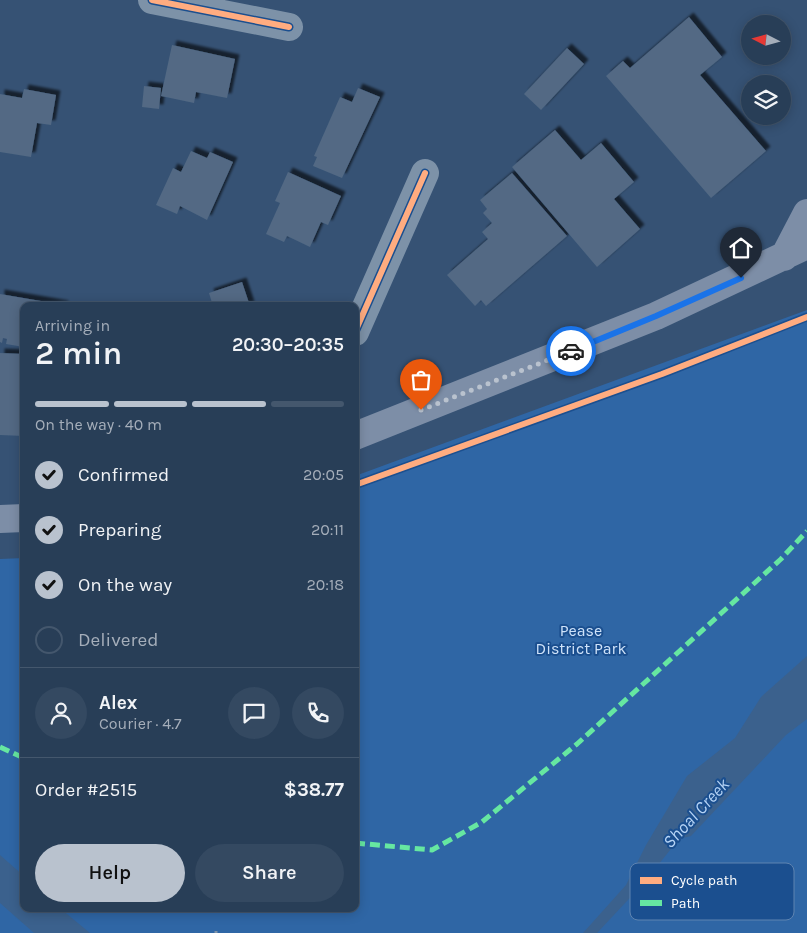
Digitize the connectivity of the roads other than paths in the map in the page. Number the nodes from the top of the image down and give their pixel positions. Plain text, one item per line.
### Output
1 (152, 0) edge
2 (289, 27) dead end
3 (426, 173) dead end
4 (807, 213) edge
5 (795, 251) edge
6 (359, 323) edge
7 (359, 434) edge
8 (0, 518) edge
9 (20, 518) edge

1 - 2 street
3 - 6 street
4 - 5 main road
5 - 7 main road
8 - 9 main road

